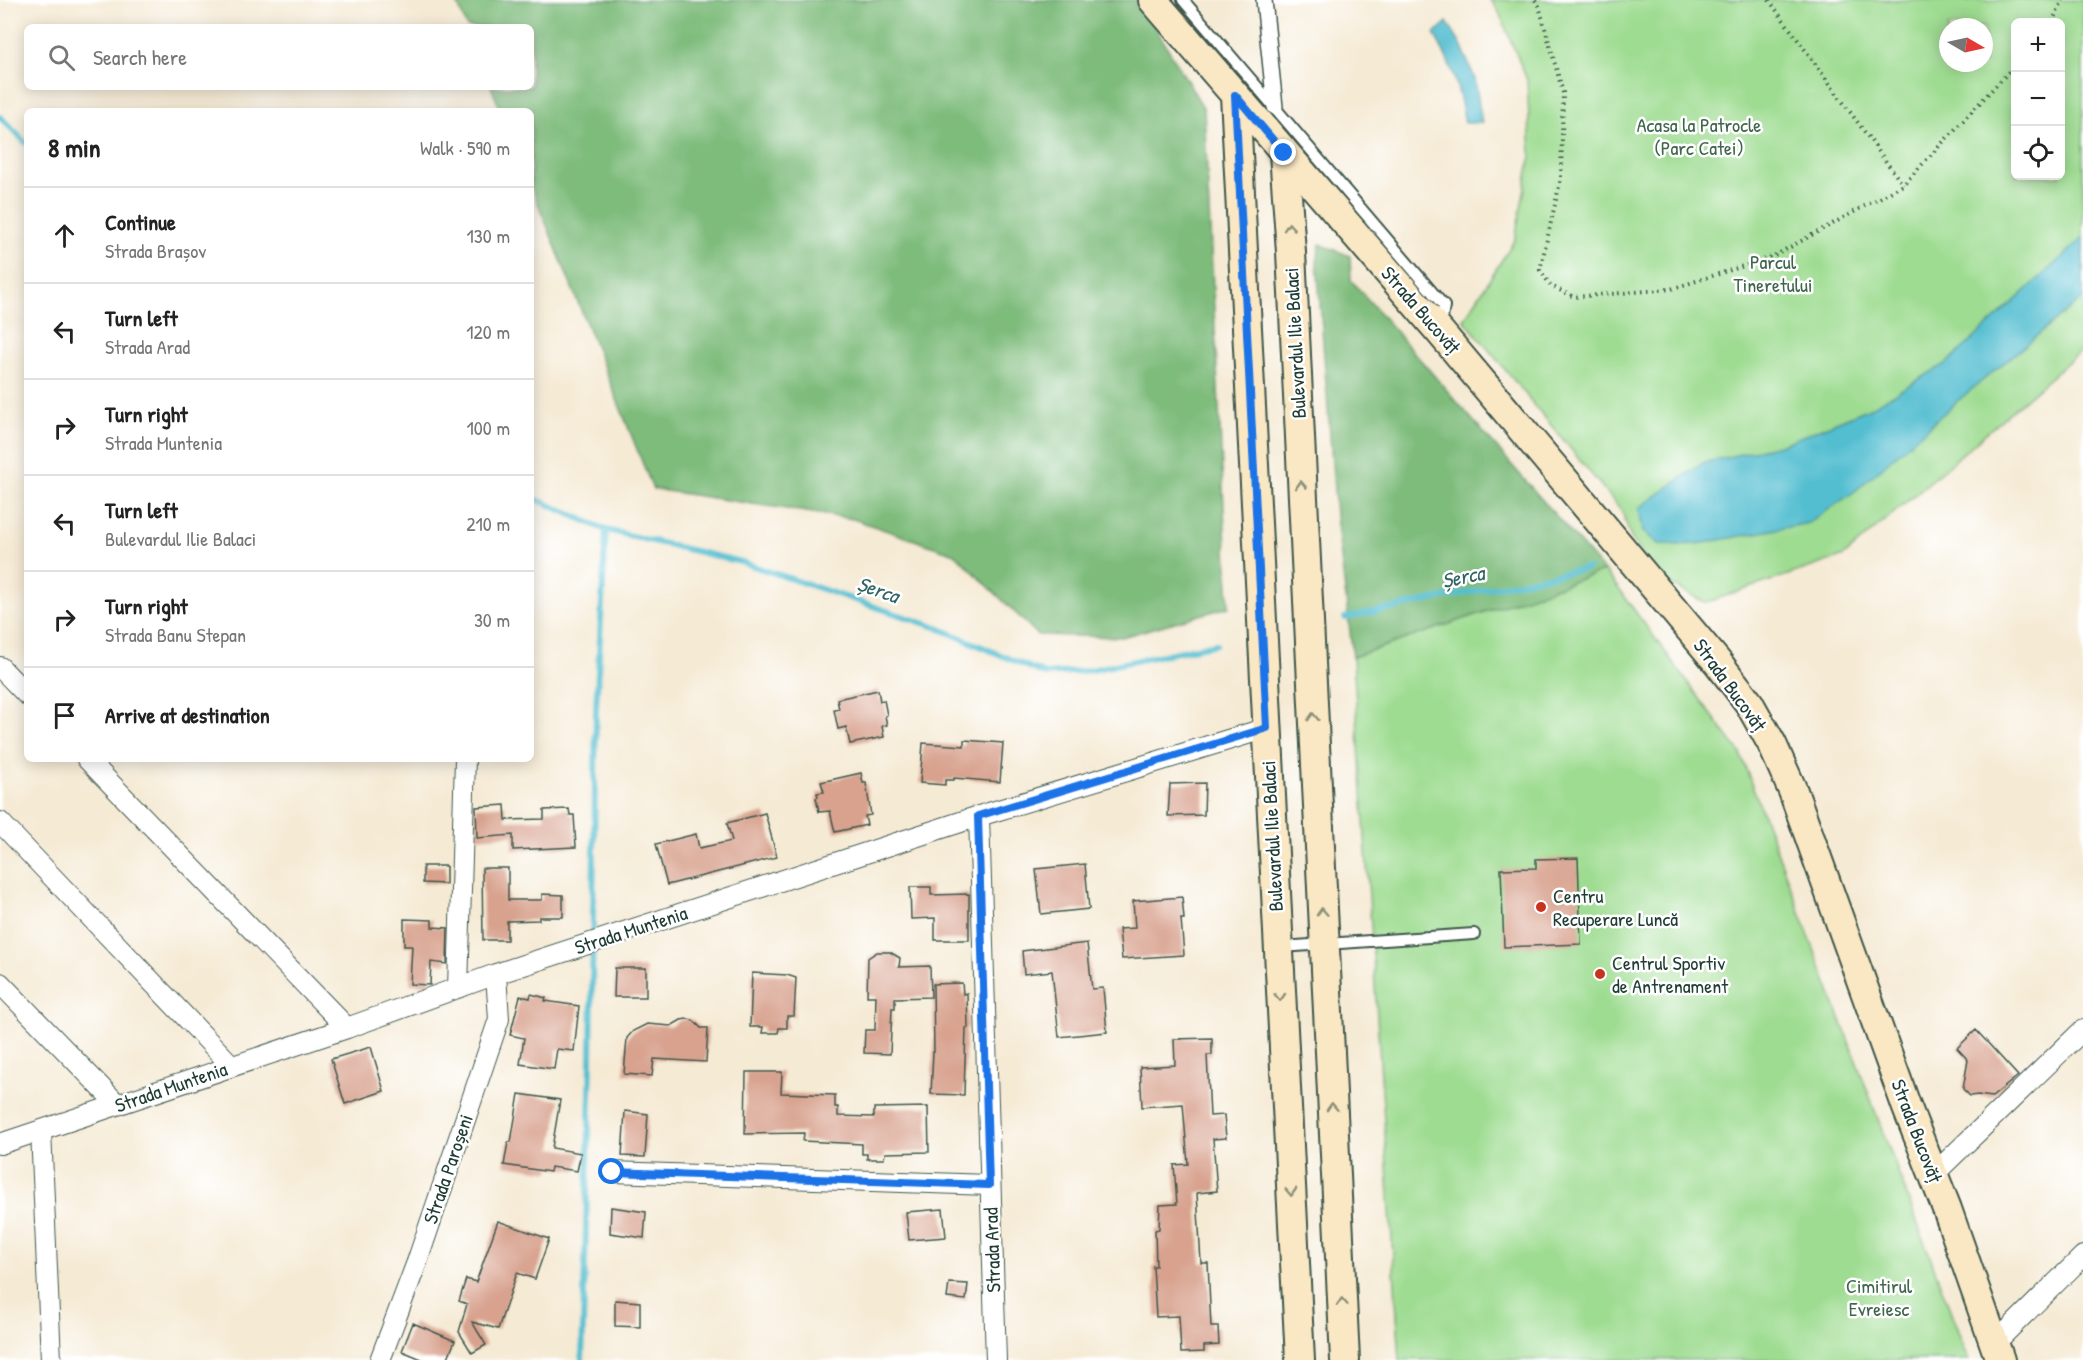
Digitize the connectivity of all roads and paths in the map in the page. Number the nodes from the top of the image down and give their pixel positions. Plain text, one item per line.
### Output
1 (1153, 0) edge
2 (1183, 0) edge
3 (1264, 0) edge
4 (1535, 0) edge
5 (1769, 0) edge
6 (2062, 0) edge
7 (2054, 18) edge
8 (2011, 69) edge
9 (1235, 95) junction
10 (1275, 106) junction
11 (1284, 153) junction
12 (1903, 184) junction
13 (1440, 332) junction
14 (0, 667) edge
15 (24, 692) edge
16 (1267, 728) junction
17 (90, 762) edge
18 (465, 762) edge
19 (978, 816) junction
20 (0, 822) edge
21 (1474, 934) dead end
22 (1323, 945) junction
23 (1278, 948) junction
24 (496, 974) junction
25 (0, 983) edge
26 (458, 988) junction
27 (346, 1028) junction
28 (2083, 1030) edge
29 (232, 1066) junction
30 (118, 1104) junction
31 (41, 1131) junction
32 (2, 1141) edge
33 (612, 1172) dead end
34 (1933, 1175) junction
35 (989, 1185) junction
36 (2083, 1256) edge
37 (1997, 1352) edge
38 (51, 1360) edge
39 (380, 1360) edge
40 (996, 1360) edge
41 (1300, 1360) edge
42 (1345, 1360) edge

1 - 9 main road, Strada Bucovăț
2 - 10 lane
3 - 10 street
4 - 12 path
5 - 12 path
6 - 7 path
8 - 12 path
9 - 11 main road, Strada Bucovăț
9 - 16 main road, Bulevardul Ilie Balaci
10 - 11 lane
10 - 13 lane
11 - 13 main road, Strada Bucovăț
22 -> 11 main road, Bulevardul Ilie Balaci
13 - 34 main road, Strada Bucovăț
14 - 15 street
16 - 19 street, Strada Muntenia
16 - 23 main road, Bulevardul Ilie Balaci
17 - 27 street
18 - 26 street
19 - 24 street, Strada Muntenia
19 - 35 street, Strada Arad
20 - 29 street
21 - 22 lane
22 - 23 lane
42 -> 22 main road, Bulevardul Ilie Balaci
23 -> 41 main road, Bulevardul Ilie Balaci
24 - 26 street, Strada Muntenia
24 - 39 street, Strada Paroșeni
25 - 30 street
26 - 27 street, Strada Muntenia
27 - 29 street, Strada Muntenia
28 - 34 street
29 - 30 street, Strada Muntenia
30 - 31 street, Strada Muntenia
31 - 32 street, Strada Muntenia
31 - 38 street
33 - 35 street
34 - 37 main road, Strada Bucovăț
35 - 40 street, Strada Arad
36 - 37 street

